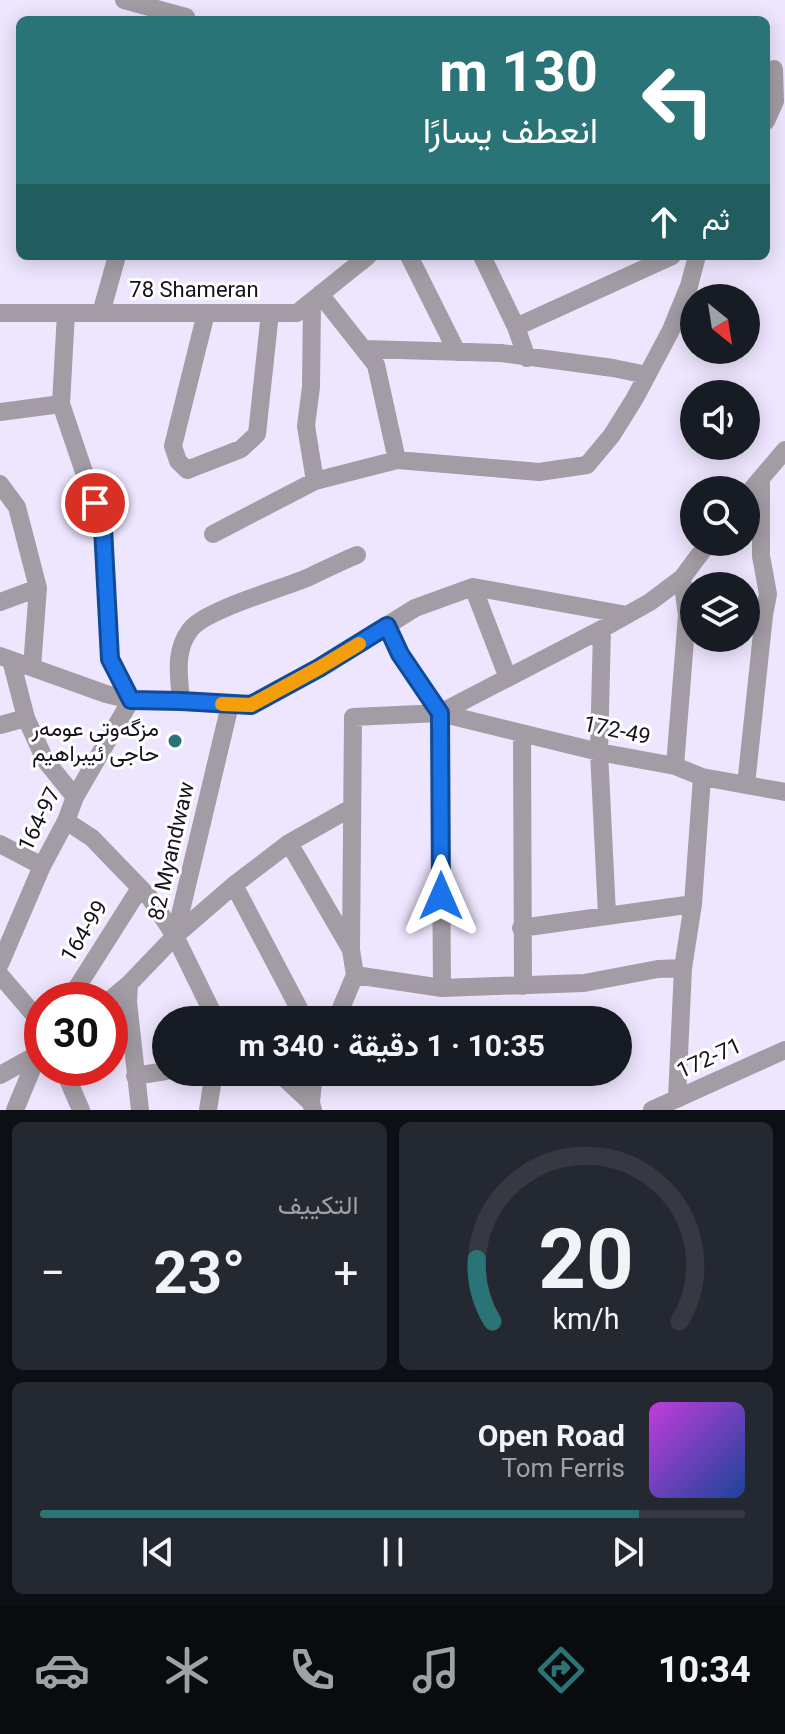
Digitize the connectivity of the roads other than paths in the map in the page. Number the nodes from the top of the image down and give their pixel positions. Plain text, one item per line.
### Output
1 (124, 0) edge
2 (188, 12) edge
3 (775, 67) edge
4 (770, 112) edge
5 (116, 260) edge
6 (363, 260) edge
7 (411, 260) edge
8 (484, 260) edge
9 (663, 260) edge
10 (696, 260) edge
11 (316, 298) junction
12 (0, 313) edge
13 (66, 313) junction
14 (101, 313) junction
15 (206, 313) junction
16 (270, 313) junction
17 (516, 327) junction
18 (364, 349) junction
19 (457, 352) junction
20 (527, 358) junction
21 (647, 375) junction
22 (61, 404) junction
23 (0, 412) edge
24 (785, 450) edge
25 (397, 460) junction
26 (761, 479) joint
27 (315, 481) junction
28 (0, 484) edge
29 (213, 534) dead end
30 (357, 555) dead end
31 (680, 580) edge
32 (473, 587) junction
33 (38, 588) junction
34 (768, 594) junction
35 (0, 602) edge
36 (785, 603) edge
37 (760, 607) edge
38 (627, 615) junction
39 (387, 626) junction
40 (602, 629) junction
41 (686, 652) edge
42 (753, 652) edge
43 (6, 658) edge
44 (32, 667) junction
45 (508, 678) junction
46 (131, 700) junction
47 (181, 701) junction
48 (230, 705) junction
49 (440, 713) junction
50 (26, 718) junction
51 (0, 725) edge
52 (522, 734) junction
53 (599, 752) junction
54 (675, 766) junction
55 (702, 777) junction
56 (746, 785) junction
57 (785, 792) edge
58 (75, 797) junction
59 (351, 808) junction
60 (66, 821) junction
61 (289, 843) junction
62 (0, 844) edge
63 (42, 866) junction
64 (234, 885) junction
65 (140, 888) junction
66 (693, 904) junction
67 (607, 914) junction
68 (521, 928) junction
69 (175, 936) junction
70 (351, 950) junction
71 (0, 964) edge
72 (683, 968) junction
73 (0, 975) edge
74 (355, 975) junction
75 (80, 982) edge
76 (129, 984) joint
77 (523, 986) junction
78 (442, 988) junction
79 (24, 1003) edge
80 (209, 1006) edge
81 (298, 1006) edge
82 (342, 1006) edge
83 (785, 1050) edge
84 (24, 1060) edge
85 (152, 1073) edge
86 (0, 1075) edge
87 (135, 1076) junction
88 (25, 1086) edge
89 (71, 1086) edge
90 (212, 1086) edge
91 (292, 1086) edge
92 (313, 1086) edge
93 (677, 1098) junction
94 (312, 1106) edge
95 (15, 1110) edge
96 (81, 1110) edge
97 (140, 1110) edge
98 (208, 1110) edge
99 (652, 1110) edge

1 - 2 street
3 - 4 street
5 - 14 street
6 - 11 street, 78 Shameran
7 - 19 street
8 - 17 street
9 - 17 street
10 - 21 street
11 - 16 street, 78 Shameran
11 - 18 street
11 - 27 street
12 - 13 street, 78 Shameran
13 - 14 street, 78 Shameran
13 - 22 street
14 - 15 street, 78 Shameran
15 - 16 street, 78 Shameran
15 - 16 street
17 - 20 street
18 - 19 street
18 - 25 street
19 - 20 street
20 - 21 street
21 - 25 street
22 - 23 street
22 - 46 street
24 - 26 street
25 - 27 street
26 - 34 street
27 - 29 street
28 - 33 street
30 - 47 street
31 - 38 street
32 - 38 street
32 - 39 street
32 - 45 street
33 - 35 street
33 - 44 street
34 - 36 street
34 - 37 street
38 - 40 street
39 - 48 street
39 - 49 street
40 - 45 street
40 - 53 street
41 - 54 street
42 - 56 street
43 - 44 street
43 - 50 street
44 - 46 street
45 - 49 street
46 - 47 street
46 - 58 street, 164-97
47 - 48 street
48 - 69 street, 82 Myandwaw
49 - 52 street, 172-49
49 - 59 street
49 - 78 street
50 - 51 street
50 - 58 street
52 - 53 street, 172-49
52 - 68 street
53 - 54 street, 172-49
53 - 67 street
54 - 55 street, 172-49
55 - 56 street, 172-49
55 - 66 street
56 - 57 street, 172-49
58 - 60 street, 164-97
59 - 61 street
59 - 70 street
60 - 63 street, 164-97
60 - 65 street
61 - 64 street
61 - 70 street
62 - 63 street
63 - 71 street, 164-97
64 - 69 street
64 - 81 street
65 - 69 street
65 - 75 street, 164-99
66 - 67 street
66 - 72 street
67 - 68 street
68 - 77 street
69 - 76 street, 82 Myandwaw
69 - 80 street
70 - 74 street
72 - 77 street
72 - 93 street
73 - 79 street
74 - 78 street
74 - 82 street
76 - 87 street
77 - 78 street
83 - 93 street, 172-71
84 - 86 street
85 - 87 street
87 - 97 street
88 - 95 street
89 - 96 street
90 - 98 street
91 - 94 street
92 - 94 street
93 - 99 street, 172-71

